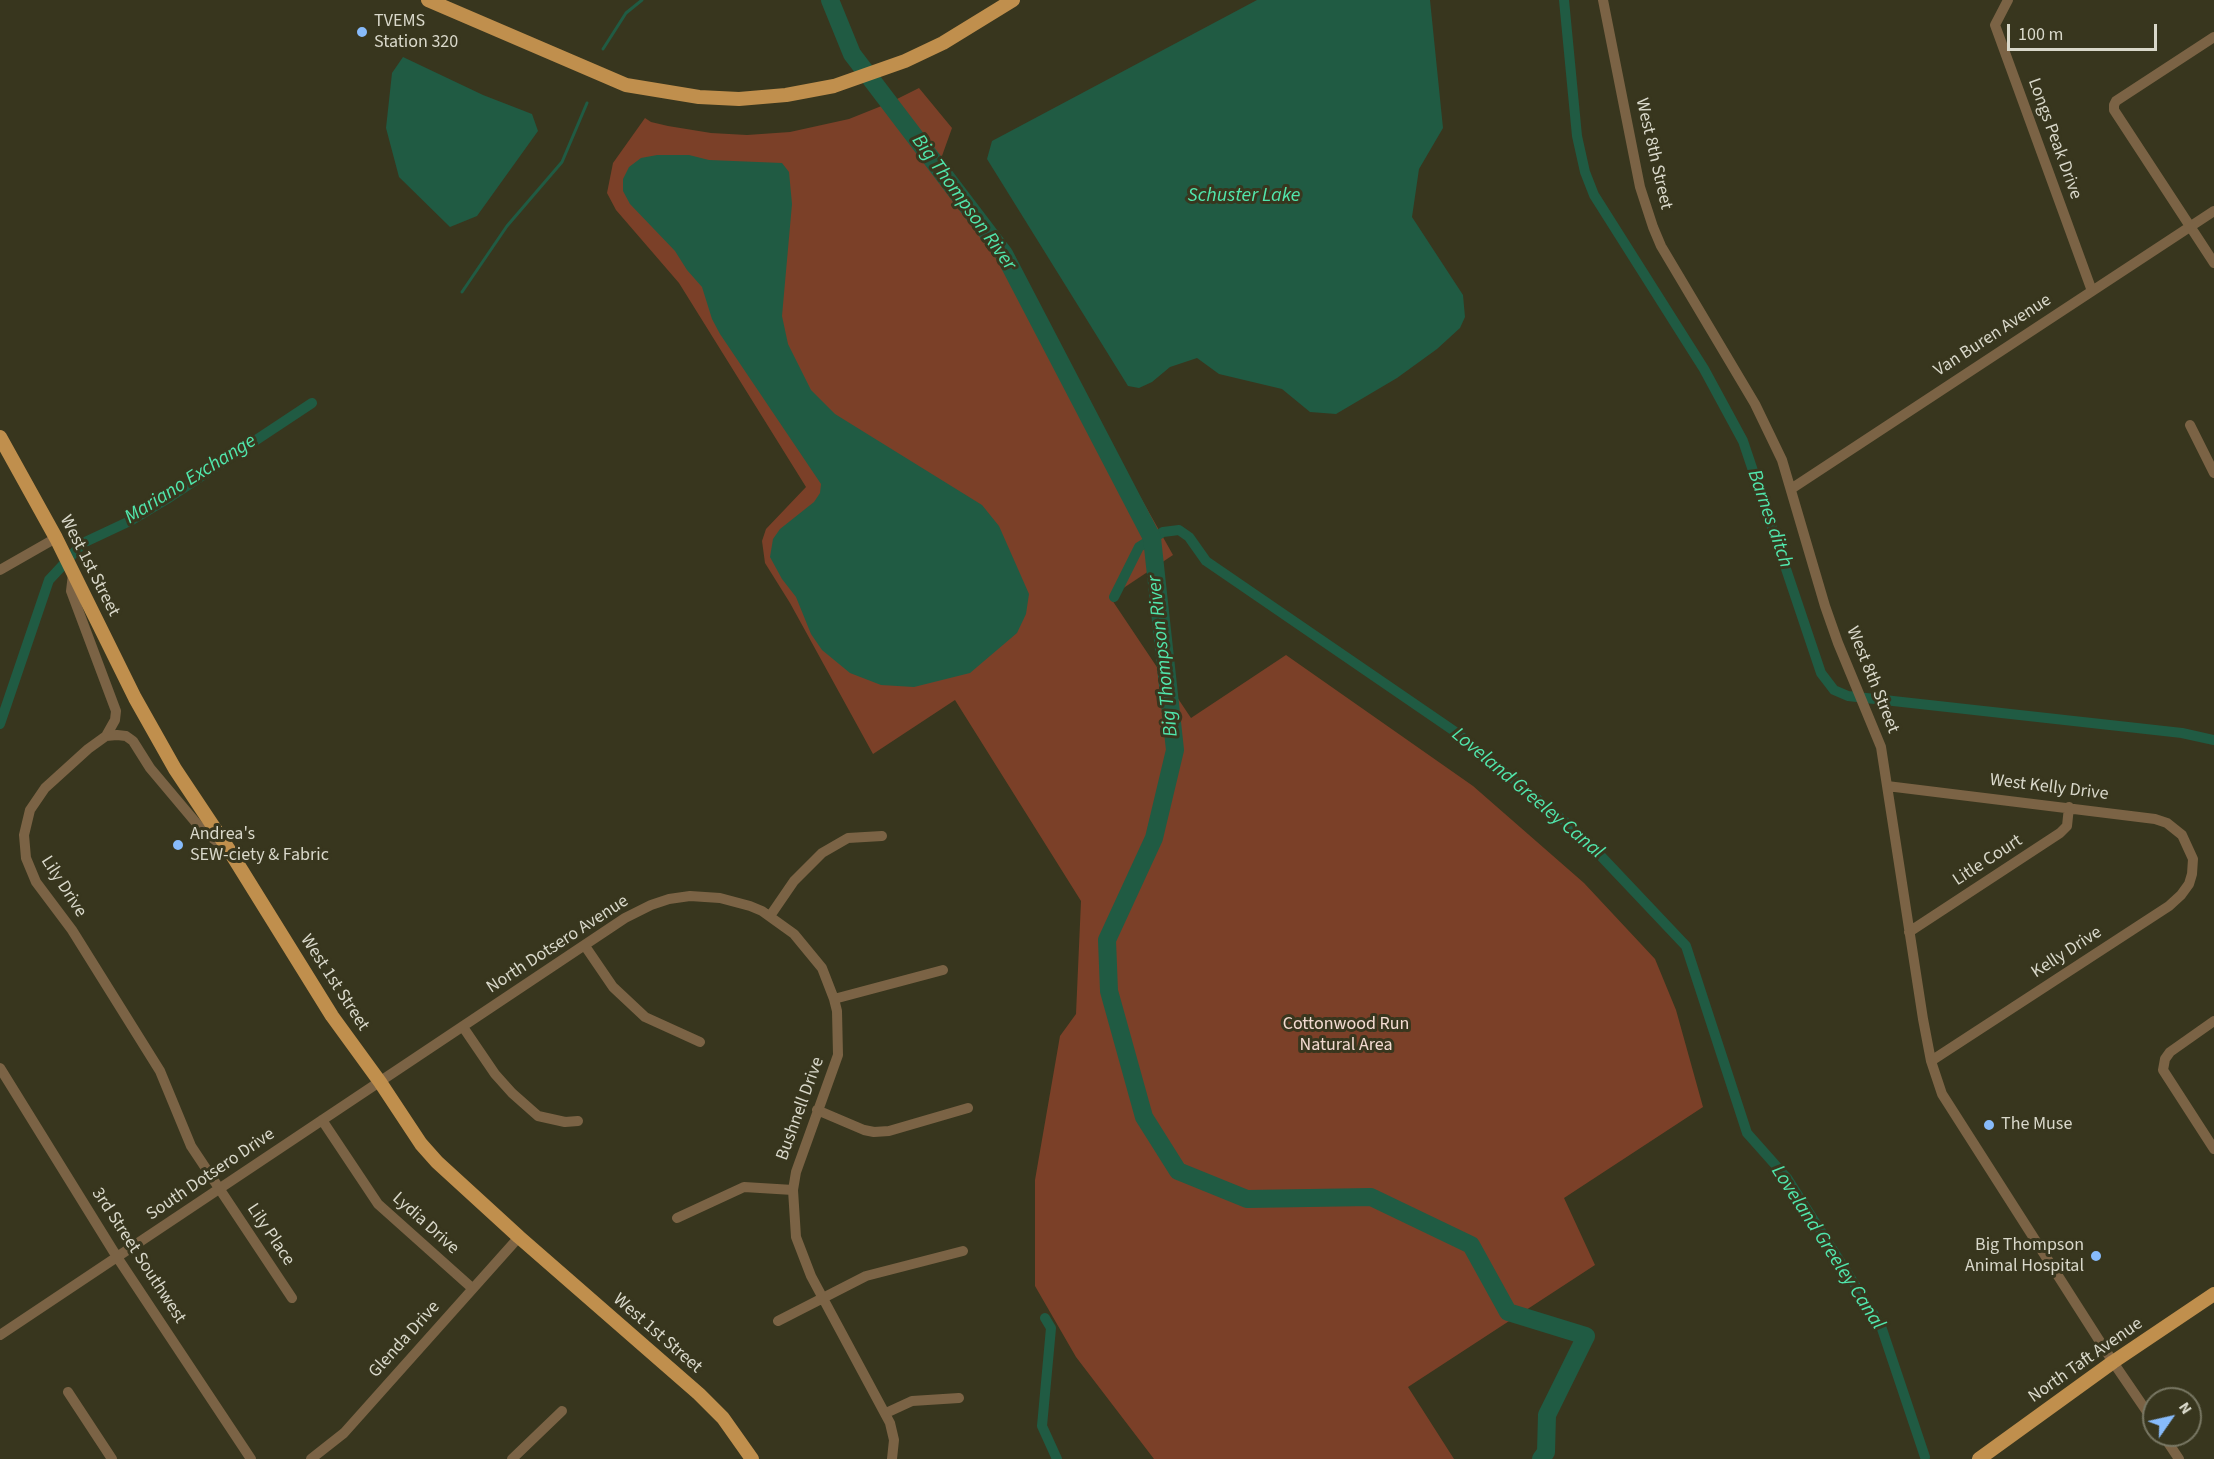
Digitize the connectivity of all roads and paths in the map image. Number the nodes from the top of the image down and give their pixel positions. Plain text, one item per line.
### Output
1 (428, 0) edge
2 (1013, 0) edge
3 (1603, 0) edge
4 (2008, 0) edge
5 (2214, 37) edge
6 (2214, 211) edge
7 (2190, 227) junction
8 (2214, 263) edge
9 (2092, 291) junction
10 (2190, 425) dead end
11 (0, 437) edge
12 (2214, 473) edge
13 (1791, 489) junction
14 (56, 538) junction
15 (0, 570) edge
16 (73, 574) junction
17 (106, 736) junction
18 (1887, 786) junction
19 (2069, 807) junction
20 (882, 836) dead end
21 (229, 850) junction
22 (2191, 853) joint
23 (770, 916) junction
24 (1909, 932) junction
25 (585, 946) junction
26 (942, 970) dead end
27 (834, 999) junction
28 (2214, 1021) edge
29 (463, 1027) junction
30 (700, 1042) dead end
31 (1931, 1061) junction
32 (0, 1068) edge
33 (380, 1082) junction
34 (968, 1108) dead end
35 (817, 1110) junction
36 (322, 1120) junction
37 (578, 1121) dead end
38 (2214, 1149) edge
39 (220, 1189) junction
40 (793, 1190) junction
41 (677, 1218) dead end
42 (519, 1237) junction
43 (963, 1251) dead end
44 (117, 1257) junction
45 (472, 1288) junction
46 (2214, 1294) edge
47 (292, 1298) dead end
48 (824, 1299) junction
49 (778, 1321) dead end
50 (0, 1335) edge
51 (2113, 1362) junction
52 (68, 1392) dead end
53 (959, 1398) dead end
54 (2142, 1404) edge
55 (562, 1411) dead end
56 (885, 1413) junction
57 (112, 1459) edge
58 (252, 1459) edge
59 (311, 1459) edge
60 (512, 1459) edge
61 (752, 1459) edge
62 (892, 1459) edge
63 (1979, 1459) edge

1 - 2 main road
3 - 13 street, West 8th Street
4 - 9 street, Longs Peak Drive
5 - 7 street
6 - 7 street, Van Buren Avenue
7 - 8 street
7 - 9 street, Van Buren Avenue
9 - 13 street, Van Buren Avenue
10 - 12 street
11 - 14 main road, West 1st Street
13 - 18 street, West 8th Street
14 - 15 street
14 - 16 main road, West 1st Street
16 - 17 street
16 - 21 main road, West 1st Street
17 - 21 street
17 - 39 street, Lily Drive
18 - 19 street, West Kelly Drive
18 - 24 street, West 8th Street
19 - 22 street, West Kelly Drive
19 - 24 street, Litle Court
20 - 23 street
21 - 33 main road, West 1st Street
22 - 31 street, Kelly Drive
23 - 25 street, North Dotsero Avenue
23 - 27 street, Bushnell Drive
24 - 31 street, West 8th Street
25 - 29 street, North Dotsero Avenue
25 - 30 street
26 - 27 street
27 - 35 street, Bushnell Drive
28 - 38 street
29 - 33 street, North Dotsero Avenue
29 - 37 street
31 - 51 street, West 8th Street
32 - 44 street, 3rd Street Southwest
33 - 36 street, South Dotsero Drive
33 - 42 main road, West 1st Street
34 - 35 street
35 - 40 street, Bushnell Drive
36 - 39 street, South Dotsero Drive
36 - 45 street, Lydia Drive
39 - 44 street, South Dotsero Drive
39 - 47 street, Lily Place
40 - 41 street
40 - 48 street, Bushnell Drive
42 - 45 street, Glenda Drive
42 - 61 main road, West 1st Street
43 - 48 street
44 - 50 street, South Dotsero Drive
44 - 58 street, 3rd Street Southwest
45 - 59 street, Glenda Drive
46 - 51 main road, North Taft Avenue
48 - 49 street
48 - 56 street, Bushnell Drive
51 - 54 street, West 8th Street
51 - 63 main road, North Taft Avenue
52 - 57 street
53 - 56 street
55 - 60 street
56 - 62 street, Bushnell Drive

